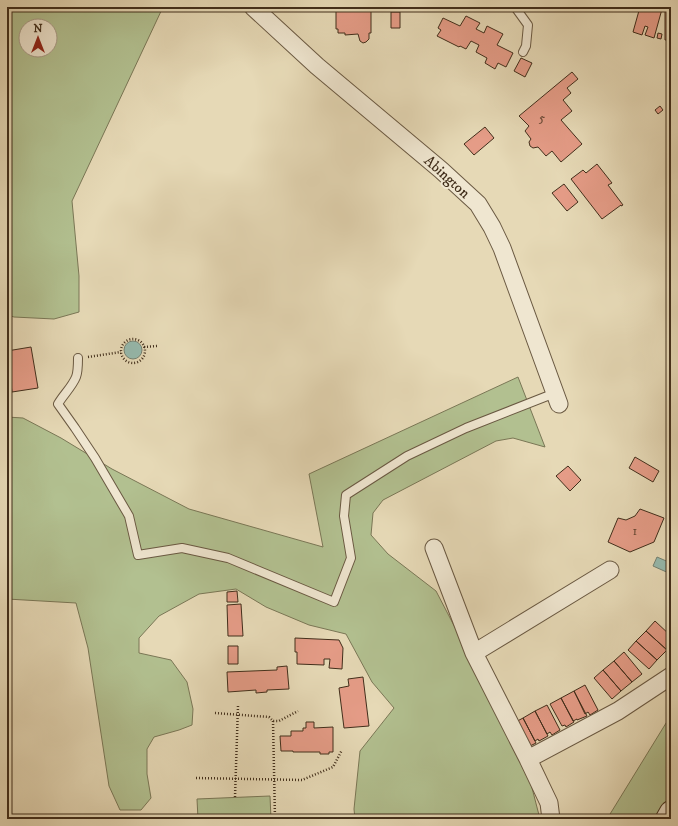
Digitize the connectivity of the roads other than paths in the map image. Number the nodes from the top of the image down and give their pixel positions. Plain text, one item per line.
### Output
1 (253, 7) edge
2 (515, 7) edge
3 (523, 52) dead end
4 (78, 358) road end
5 (557, 399) joint
6 (434, 548) dead end
7 (610, 570) dead end
8 (474, 653) junction
9 (671, 676) edge
10 (528, 759) junction
11 (671, 812) edge
12 (551, 819) edge
13 (667, 819) edge

1 - 5 street, Abington
2 - 3 lane
4 - 5 lane
6 - 8 street
7 - 8 street
8 - 10 street
9 - 10 street
10 - 12 street
11 - 13 main road

